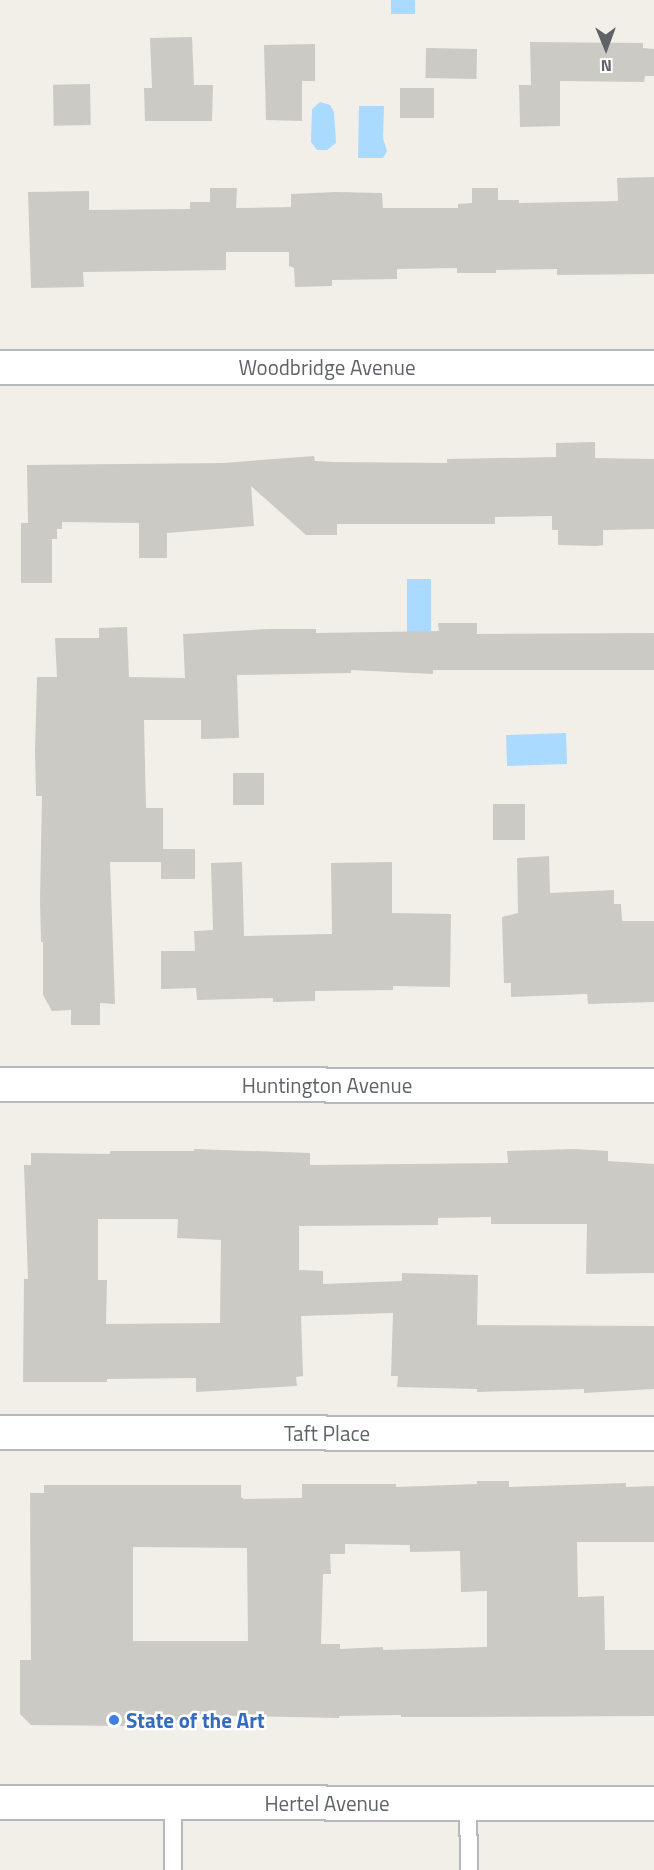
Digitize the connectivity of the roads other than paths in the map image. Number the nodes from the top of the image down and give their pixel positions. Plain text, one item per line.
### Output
1 (0, 367) edge
2 (654, 367) edge
3 (0, 1084) edge
4 (654, 1085) edge
5 (0, 1432) edge
6 (654, 1433) edge
7 (0, 1802) edge
8 (173, 1802) junction
9 (468, 1803) junction
10 (654, 1803) edge
11 (173, 1870) edge
12 (469, 1870) edge

1 - 2 street, Woodbridge Avenue
3 - 4 street, Huntington Avenue
5 - 6 street, Taft Place
7 - 8 street, Hertel Avenue
8 - 9 street, Hertel Avenue
8 - 11 lane
9 - 10 street, Hertel Avenue
9 - 12 lane

